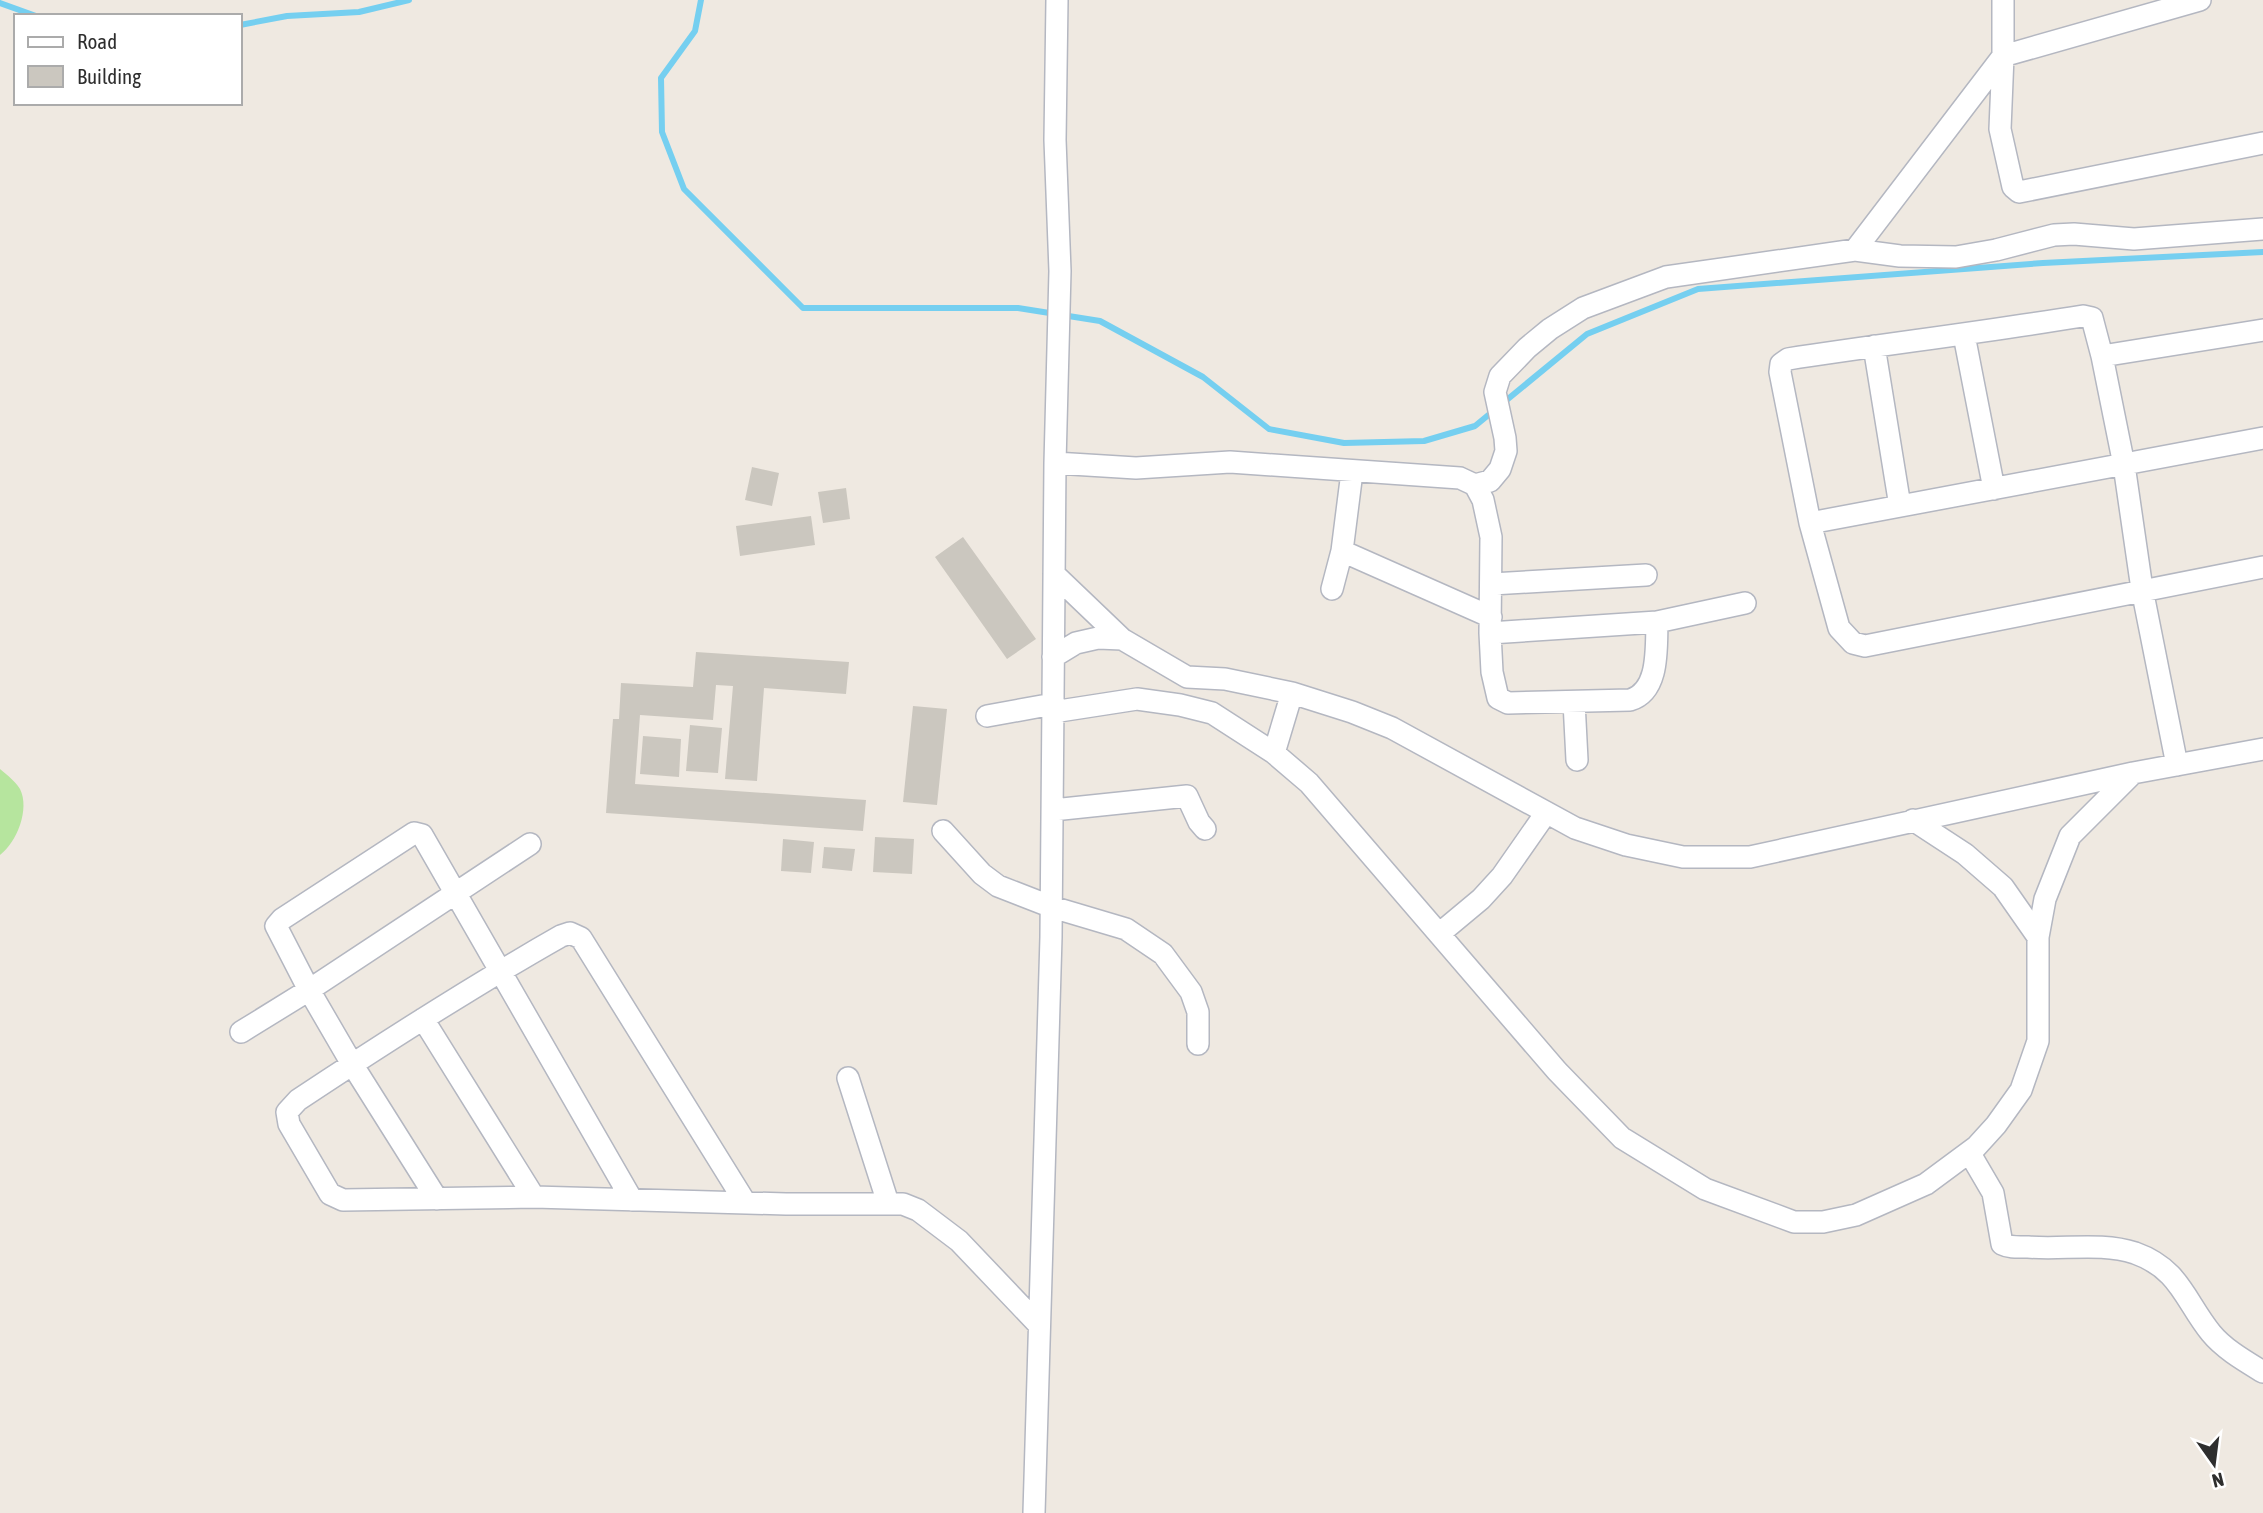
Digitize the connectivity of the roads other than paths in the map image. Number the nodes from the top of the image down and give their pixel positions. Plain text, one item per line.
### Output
1 (1057, 0) edge
2 (2003, 0) edge
3 (2200, 0) edge
4 (2003, 56) junction
5 (2263, 144) edge
6 (2263, 229) edge
7 (1855, 250) junction
8 (2263, 330) edge
9 (1964, 335) junction
10 (1874, 346) junction
11 (2102, 356) junction
12 (2263, 438) edge
13 (1055, 463) junction
14 (2124, 465) junction
15 (1352, 472) junction
16 (1475, 485) junction
17 (1994, 489) junction
18 (1900, 506) junction
19 (1810, 523) junction
20 (1342, 551) junction
21 (2263, 567) edge
22 (1054, 574) junction
23 (1646, 575) dead end
24 (1492, 584) junction
25 (1332, 589) dead end
26 (2142, 589) junction
27 (1745, 603) dead end
28 (1657, 622) junction
29 (1490, 625) junction
30 (1122, 639) junction
31 (1053, 657) junction
32 (1187, 677) junction
33 (1292, 693) junction
34 (1574, 702) junction
35 (1180, 705) junction
36 (1053, 708) junction
37 (987, 716) dead end
38 (2263, 749) edge
39 (1275, 753) junction
40 (1577, 761) dead end
41 (2177, 765) junction
42 (2133, 773) junction
43 (1053, 810) junction
44 (1546, 813) junction
45 (1913, 820) junction
46 (1205, 828) dead end
47 (943, 831) dead end
48 (530, 844) dead end
49 (456, 894) junction
50 (1052, 908) junction
51 (1439, 934) junction
52 (2038, 937) junction
53 (499, 971) junction
54 (309, 990) junction
55 (423, 1019) junction
56 (241, 1032) dead end
57 (1198, 1044) dead end
58 (352, 1064) junction
59 (848, 1079) dead end
60 (1969, 1152) junction
61 (534, 1197) junction
62 (436, 1199) junction
63 (632, 1200) junction
64 (746, 1202) junction
65 (887, 1203) junction
66 (1040, 1325) junction
67 (2263, 1372) edge
68 (1034, 1513) edge

1 - 13 street
2 - 4 street
3 - 4 street
4 - 5 street
4 - 7 street
6 - 7 street
7 - 16 street
8 - 11 street
9 - 10 street
9 - 11 street
9 - 17 street
10 - 18 street
10 - 19 street
11 - 14 street
12 - 14 street
13 - 15 street
13 - 22 street
14 - 17 street
14 - 26 street
15 - 16 street
15 - 20 street
16 - 24 street
17 - 18 street
18 - 19 street
19 - 26 street
20 - 25 street
20 - 29 street
21 - 26 street
22 - 30 street
22 - 31 street
23 - 24 street
24 - 29 street
26 - 41 street
27 - 28 street
28 - 29 street
28 - 34 street
29 - 34 street
30 - 31 street
30 - 32 street
31 - 36 street
32 - 33 street
32 - 35 street
33 - 39 street
33 - 44 street
34 - 40 street
35 - 36 street
35 - 39 street
36 - 37 street
36 - 43 street
38 - 41 street
39 - 51 street
41 - 42 street
42 - 45 street
42 - 52 street
43 - 46 street
43 - 50 street
44 - 45 street
44 - 51 street
45 - 52 street
47 - 50 street
48 - 49 street
49 - 53 street
49 - 54 street
49 - 54 street
50 - 57 street
50 - 66 street
51 - 60 street
52 - 60 street
53 - 55 street
53 - 63 street
53 - 64 street
54 - 56 street
54 - 58 street
55 - 58 street
55 - 61 street
58 - 62 street
58 - 62 street
59 - 65 street
60 - 67 street
61 - 62 street
61 - 63 street
63 - 64 street
64 - 65 street
65 - 66 street
66 - 68 street

